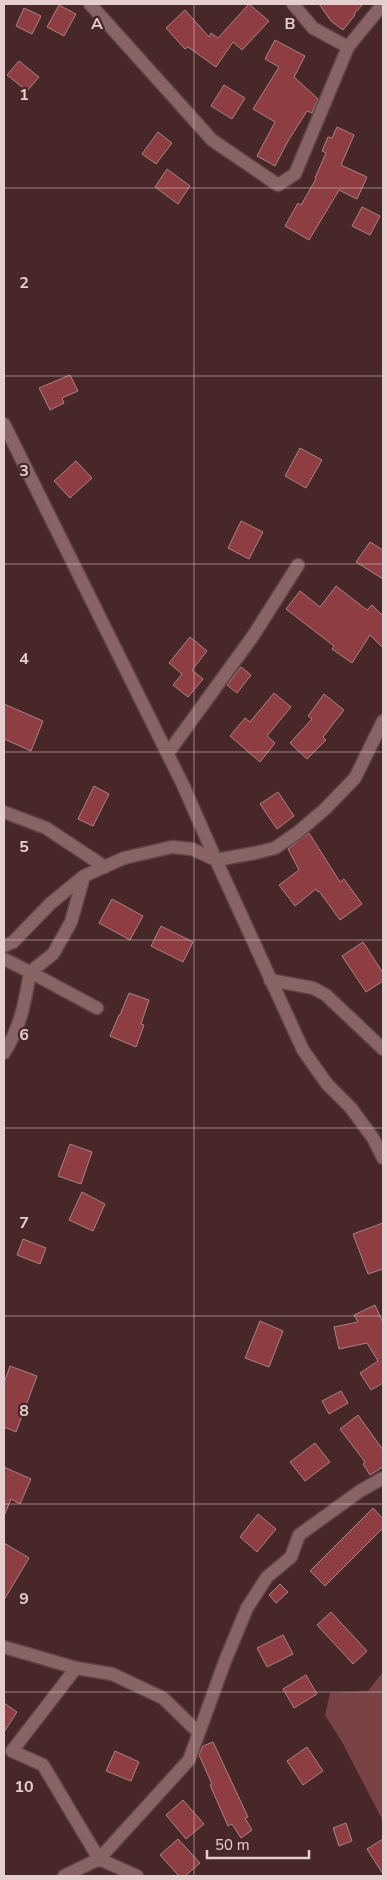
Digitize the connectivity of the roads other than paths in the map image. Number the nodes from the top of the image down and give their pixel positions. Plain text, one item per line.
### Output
1 (90, 4) edge
2 (293, 4) edge
3 (383, 4) edge
4 (348, 47) junction
5 (4, 424) edge
6 (298, 565) dead end
7 (383, 721) edge
8 (168, 753) junction
9 (4, 812) edge
10 (216, 860) junction
11 (105, 867) junction
12 (84, 876) junction
13 (4, 946) edge
14 (4, 959) edge
15 (30, 972) junction
16 (270, 980) junction
17 (96, 1008) dead end
18 (383, 1050) edge
19 (4, 1053) edge
20 (383, 1158) edge
21 (383, 1478) edge
22 (4, 1647) edge
23 (76, 1668) junction
24 (199, 1733) junction
25 (99, 1859) junction
26 (64, 1876) edge
27 (137, 1876) edge

1 - 4 street
2 - 4 street
3 - 4 street
5 - 8 street
6 - 8 street
7 - 10 street
8 - 10 street
9 - 11 street
10 - 11 street
10 - 16 street
11 - 12 street
12 - 13 street
12 - 15 street
14 - 15 street
15 - 17 street
15 - 19 street
16 - 18 street
16 - 20 street
21 - 24 street
22 - 23 street
23 - 24 street
23 - 25 street
24 - 25 street
25 - 26 street
25 - 27 street

